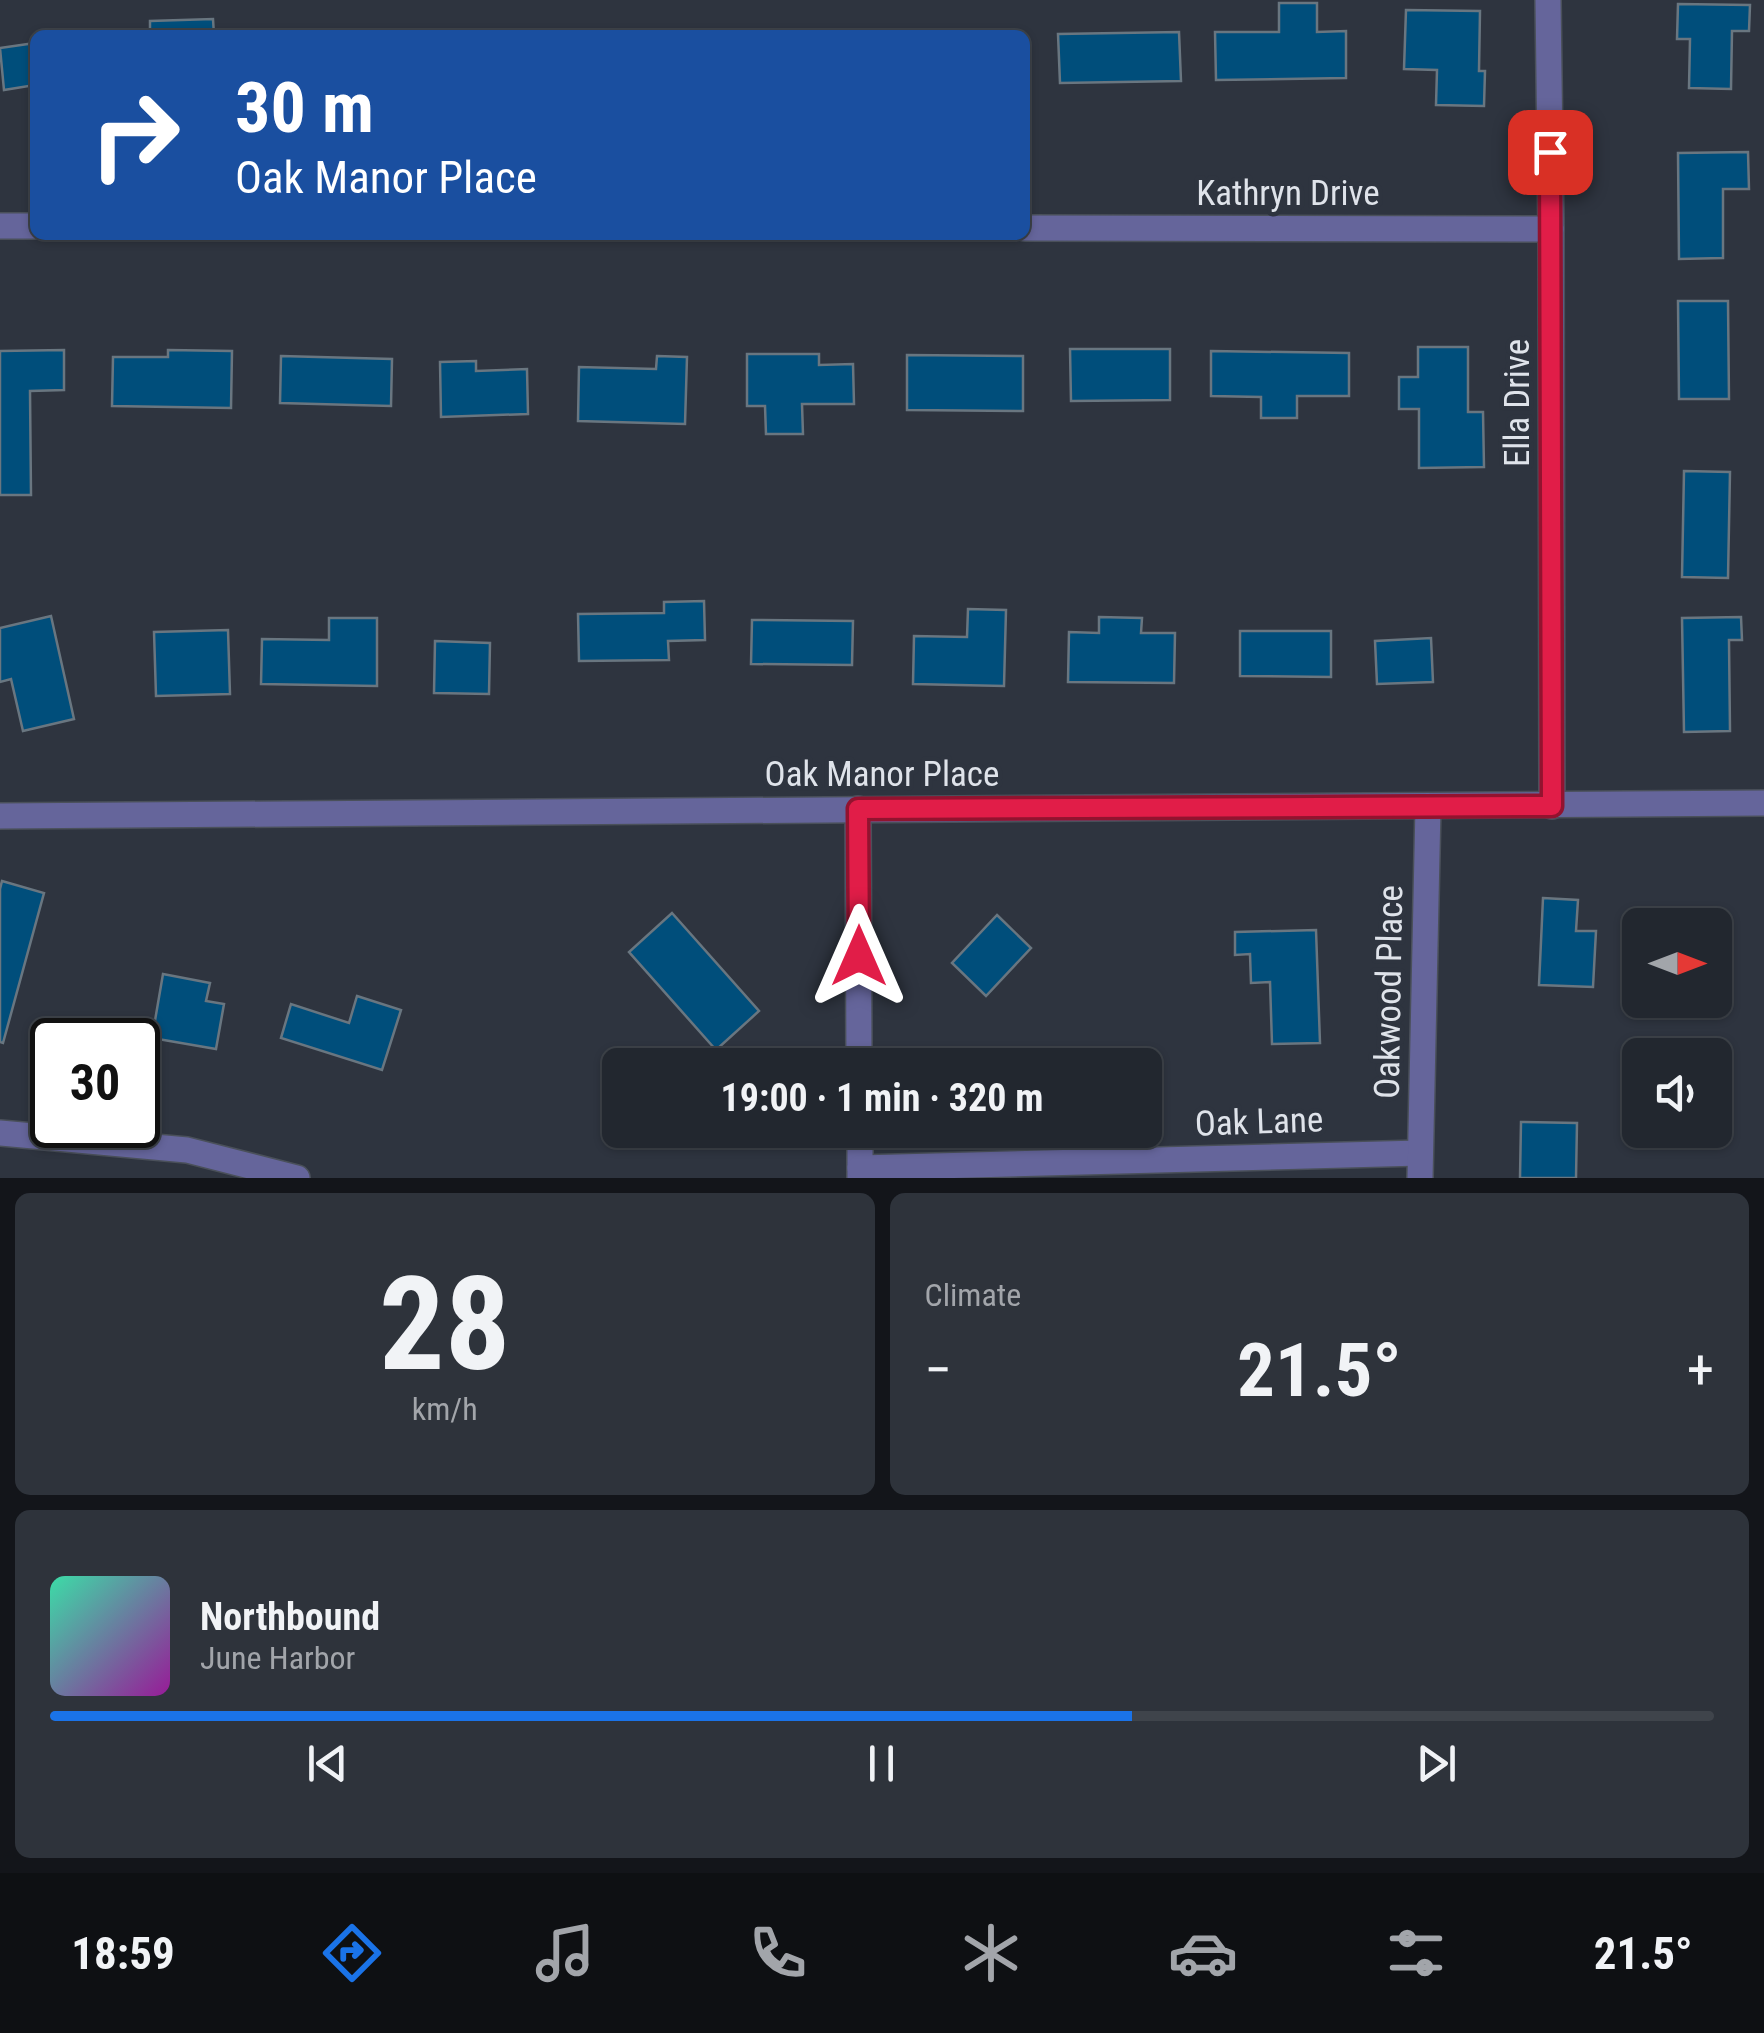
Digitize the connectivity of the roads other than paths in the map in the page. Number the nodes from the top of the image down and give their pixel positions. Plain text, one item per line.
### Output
1 (1548, 0) edge
2 (0, 226) edge
3 (30, 226) edge
4 (1030, 228) edge
5 (1552, 228) junction
6 (1764, 803) edge
7 (1552, 806) junction
8 (1428, 807) junction
9 (858, 809) junction
10 (0, 816) edge
11 (860, 1048) edge
12 (0, 1133) edge
13 (1420, 1166) edge
14 (860, 1173) edge
15 (298, 1178) edge

1 - 5 street, Ella Drive
2 - 3 street
4 - 5 street, Kathryn Drive
5 - 7 street, Ella Drive
6 - 7 street, Oak Manor Place
7 - 8 street, Oak Manor Place
8 - 9 street, Oak Manor Place
8 - 13 street, Oakwood Place
9 - 10 street, Oak Manor Place
9 - 11 street
12 - 15 street
13 - 14 street, Oak Lane

